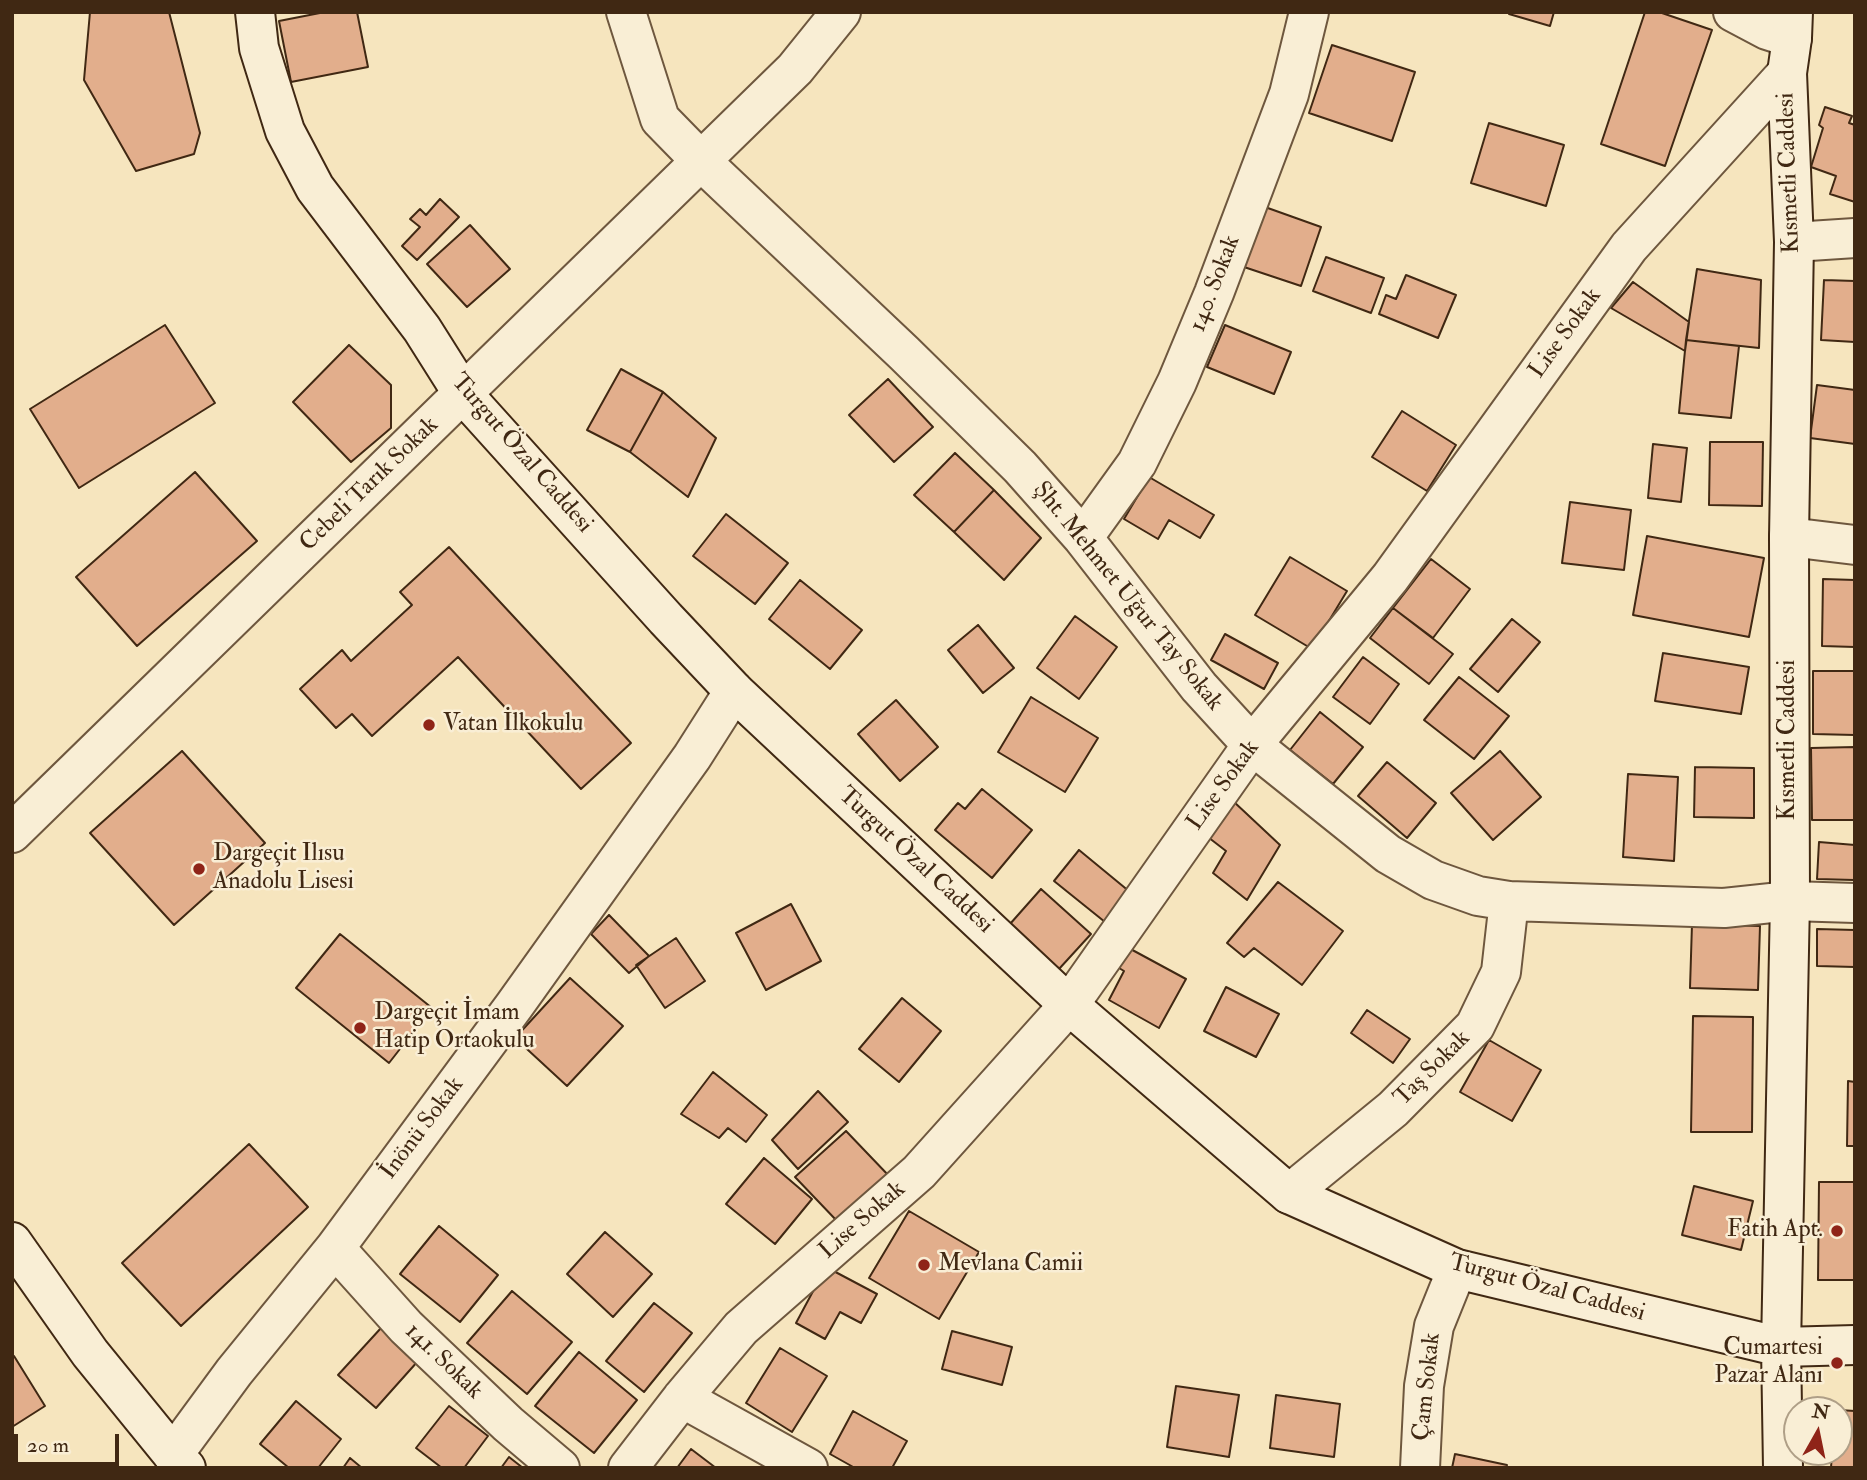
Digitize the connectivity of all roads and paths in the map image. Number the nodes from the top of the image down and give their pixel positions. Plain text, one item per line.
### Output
1 (255, 12) edge
2 (626, 12) edge
3 (841, 12) edge
4 (1309, 12) edge
5 (1733, 12) edge
6 (1791, 41) edge
7 (701, 161) junction
8 (1855, 238) edge
9 (1794, 242) junction
10 (463, 394) junction
11 (1789, 537) junction
12 (1083, 538) junction
13 (1855, 545) edge
14 (734, 691) junction
15 (1252, 745) junction
16 (12, 833) edge
17 (1509, 901) junction
18 (1790, 901) junction
19 (1855, 904) edge
20 (1069, 1005) junction
21 (1289, 1194) junction
22 (12, 1242) edge
23 (335, 1248) junction
24 (1457, 1269) junction
25 (1855, 1345) edge
26 (1781, 1347) junction
27 (682, 1398) junction
28 (179, 1462) edge
29 (560, 1468) edge
30 (628, 1468) edge
31 (808, 1468) edge
32 (1420, 1468) edge
33 (1783, 1468) edge

1 - 10 street, Turgut Özal Caddesi
2 - 7 street, Şht. Mehmet Uğur Tay Sokak
3 - 7 street, Cebeli Tarık Sokak
4 - 12 street, 140. Sokak
5 - 6 street
6 - 9 street, Kısmetli Caddesi
6 - 15 street, Lise Sokak
7 - 10 street, Cebeli Tarık Sokak
7 - 12 street, Şht. Mehmet Uğur Tay Sokak
8 - 9 street
9 - 11 street, Kısmetli Caddesi
10 - 14 street, Turgut Özal Caddesi
10 - 16 street, Cebeli Tarık Sokak
11 - 13 street
11 - 18 street, Kısmetli Caddesi
12 - 15 street, Şht. Mehmet Uğur Tay Sokak
14 - 20 street, Turgut Özal Caddesi
14 - 23 street, İnönü Sokak
15 - 17 street, Şht. Mehmet Uğur Tay Sokak
15 - 20 street, Lise Sokak
17 - 18 street, Şht. Mehmet Uğur Tay Sokak
17 - 21 street, Taş Sokak
18 - 19 street, Şht. Mehmet Uğur Tay Sokak
18 - 26 street, Kısmetli Caddesi
20 - 21 street, Turgut Özal Caddesi
20 - 27 street, Lise Sokak
21 - 24 street, Turgut Özal Caddesi
22 - 28 street
23 - 28 street, İnönü Sokak
23 - 29 street, 141. Sokak
24 - 26 street, Turgut Özal Caddesi
24 - 32 street, Çam Sokak
25 - 26 street, Turgut Özal Caddesi
26 - 33 street, Kısmetli Caddesi
27 - 30 street, Lise Sokak
27 - 31 street

